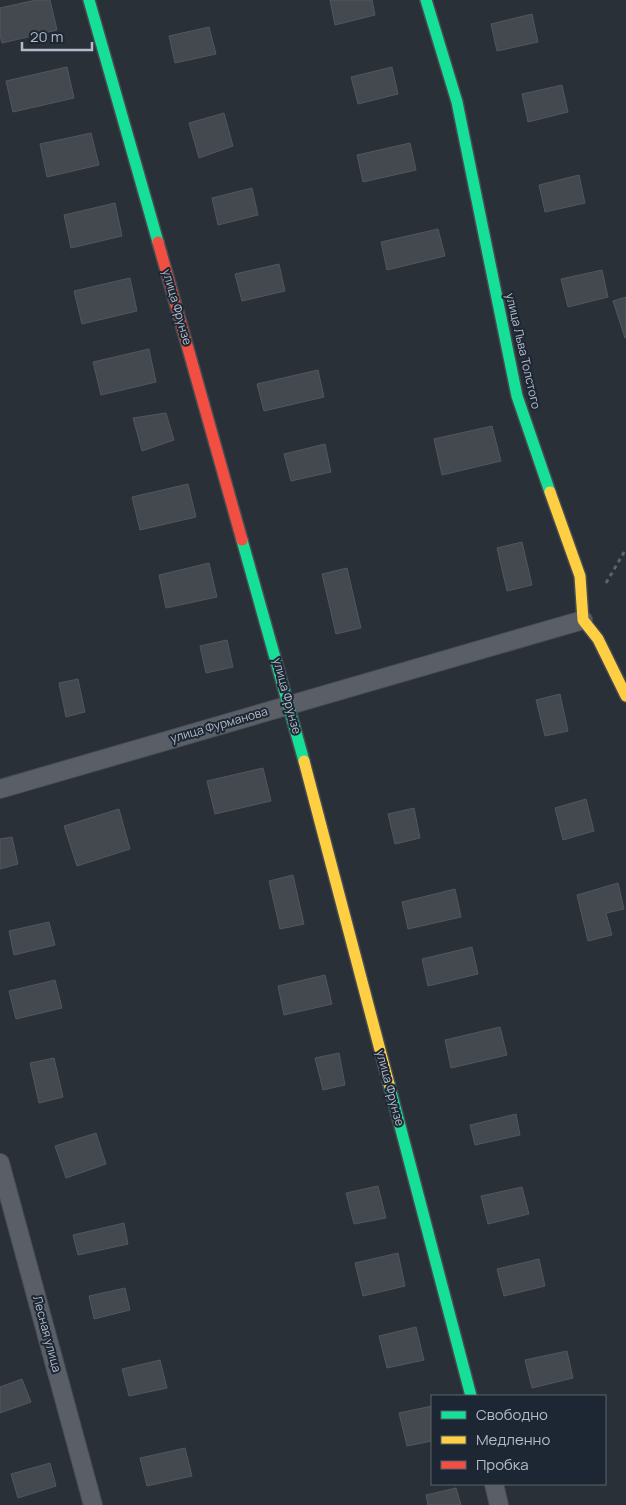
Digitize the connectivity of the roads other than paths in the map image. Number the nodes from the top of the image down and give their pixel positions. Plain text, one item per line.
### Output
1 (89, 0) edge
2 (426, 0) edge
3 (583, 620) junction
4 (626, 696) edge
5 (290, 704) junction
6 (0, 789) edge
7 (0, 1163) edge
8 (471, 1395) edge
9 (494, 1485) edge
10 (93, 1505) edge
11 (499, 1505) edge

1 - 5 street, улица Фрунзе
2 - 3 street, улица Льва Толстого
3 - 4 street
3 - 5 street, улица Фурманова
5 - 6 street, улица Фурманова
5 - 8 street, улица Фрунзе
7 - 10 street, Лесная улица
9 - 11 street

